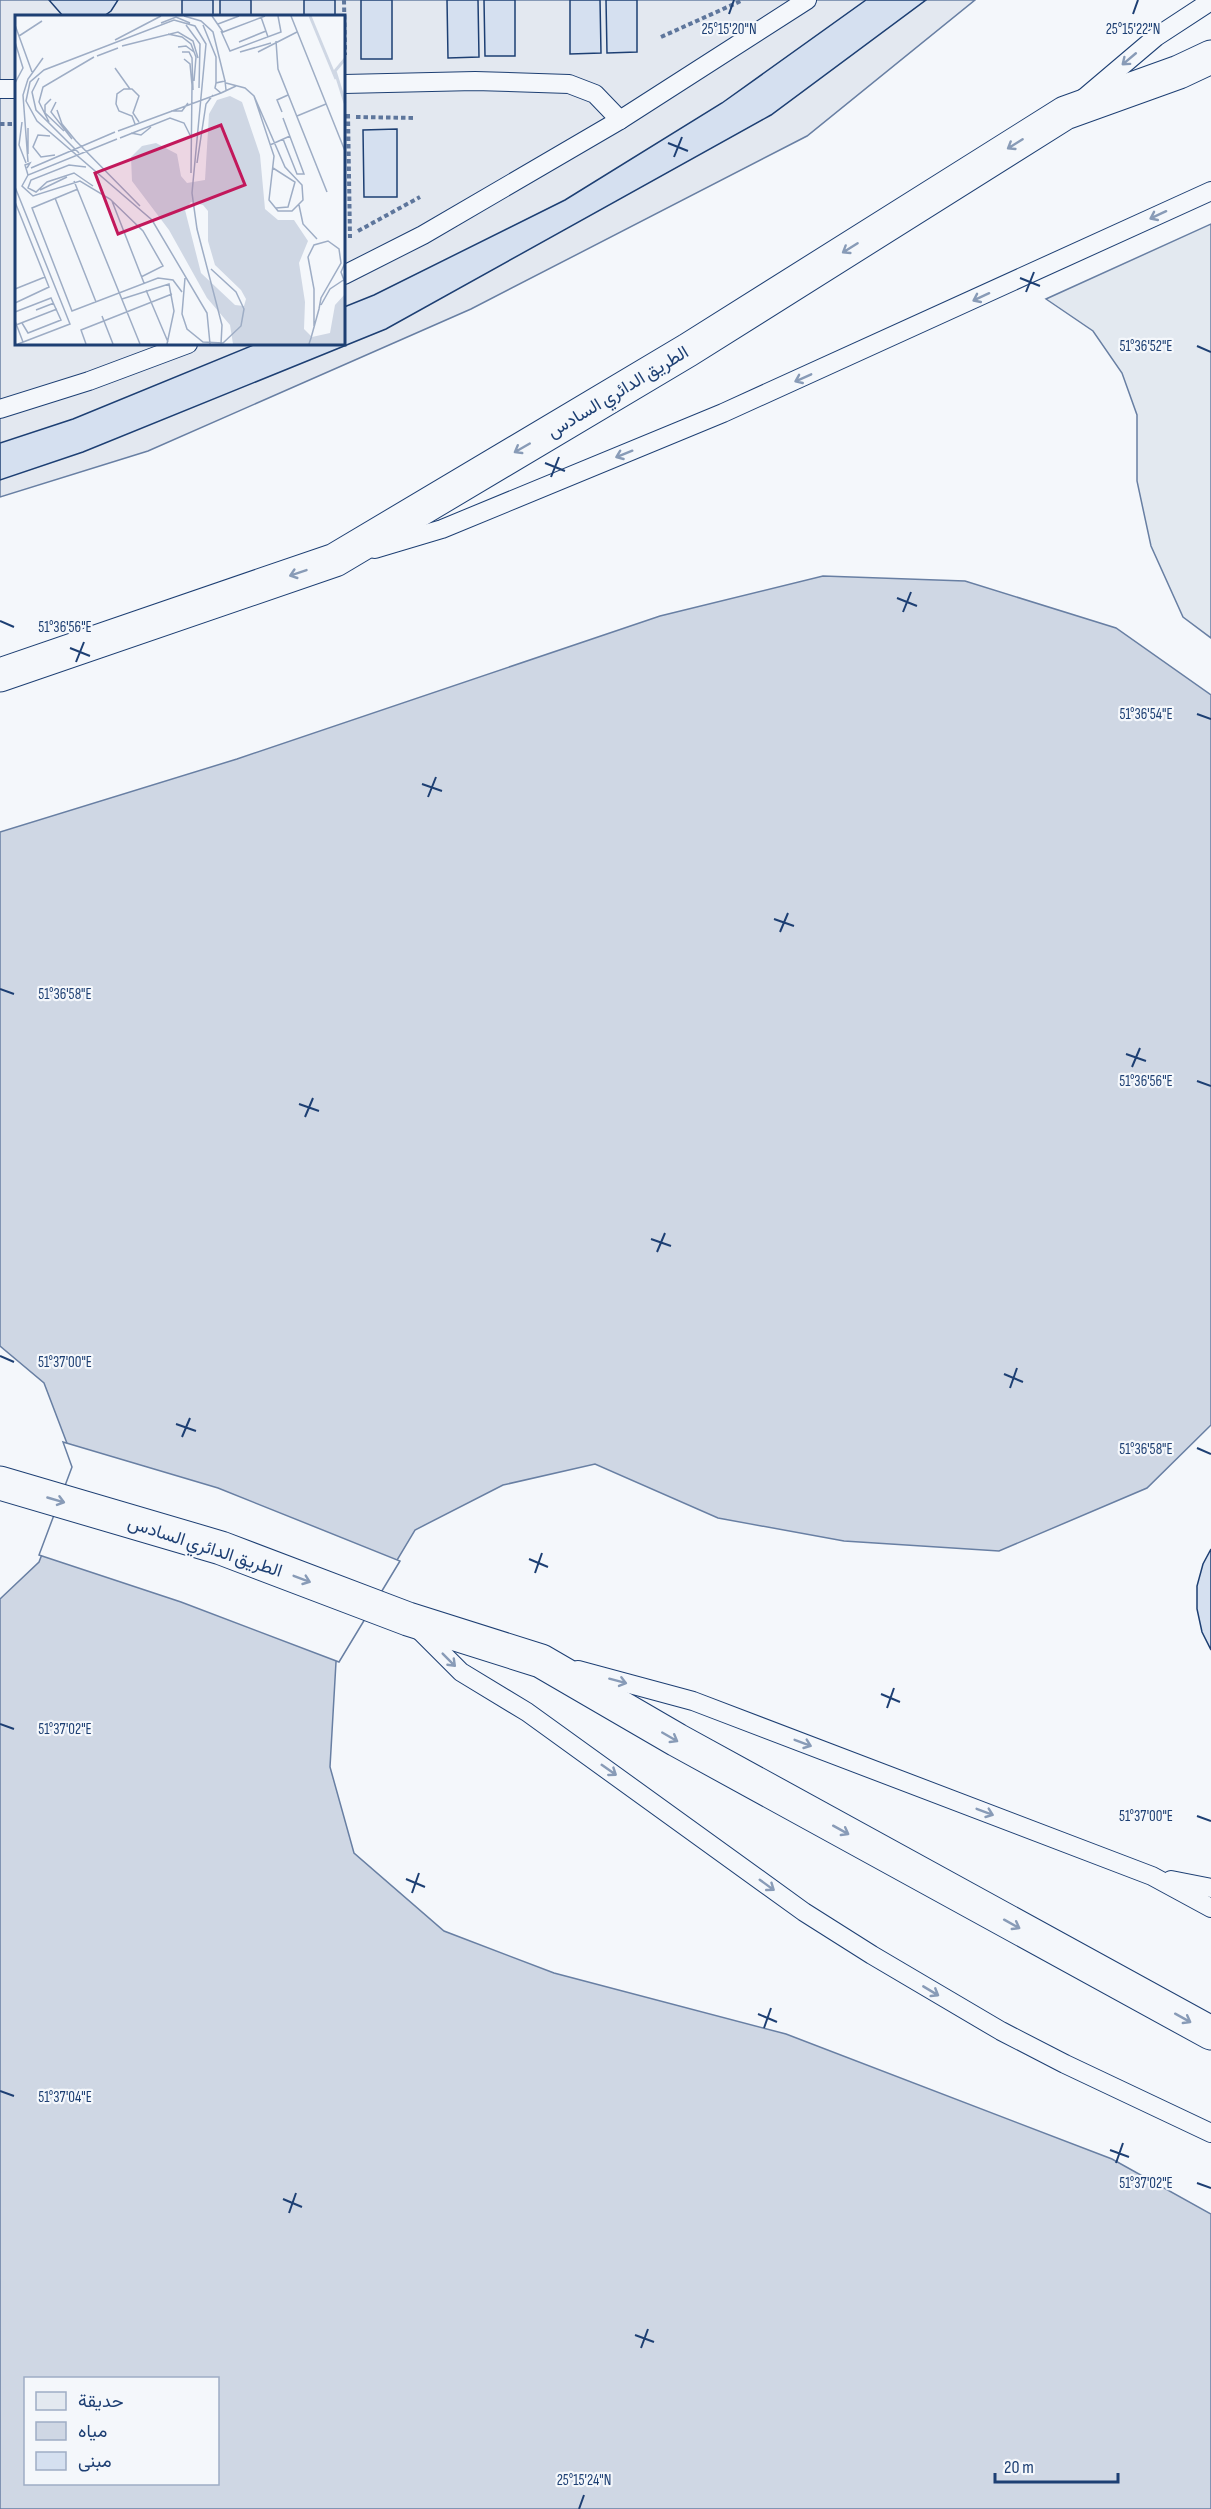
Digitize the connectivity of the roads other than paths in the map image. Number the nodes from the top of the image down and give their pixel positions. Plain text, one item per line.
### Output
1 (807, 0) edge
2 (1211, 1) edge
3 (1211, 57) edge
4 (345, 84) edge
5 (1065, 113) junction
6 (620, 120) junction
7 (1211, 191) edge
8 (345, 275) edge
9 (185, 345) edge
10 (0, 409) edge
11 (335, 560) junction
12 (0, 675) edge
13 (0, 1483) edge
14 (408, 1619) junction
15 (541, 1661) junction
16 (1152, 1876) junction
17 (1211, 1888) edge
18 (1211, 1908) edge
19 (1211, 2033) edge
20 (1211, 2133) edge

1 - 6 lane
2 -> 5 lane
3 - 5 highway, الطريق الدائري السادس
4 - 6 lane
5 -> 11 highway, الطريق الدائري السادس
6 - 8 lane
7 -> 11 lane
9 - 10 lane
11 -> 12 highway, الطريق الدائري السادس
13 -> 14 highway, الطريق الدائري السادس
14 - 15 highway, الطريق الدائري السادس
14 -> 20 lane
15 -> 16 lane
15 -> 19 highway, الطريق الدائري السادس
16 - 17 lane
16 - 18 lane

